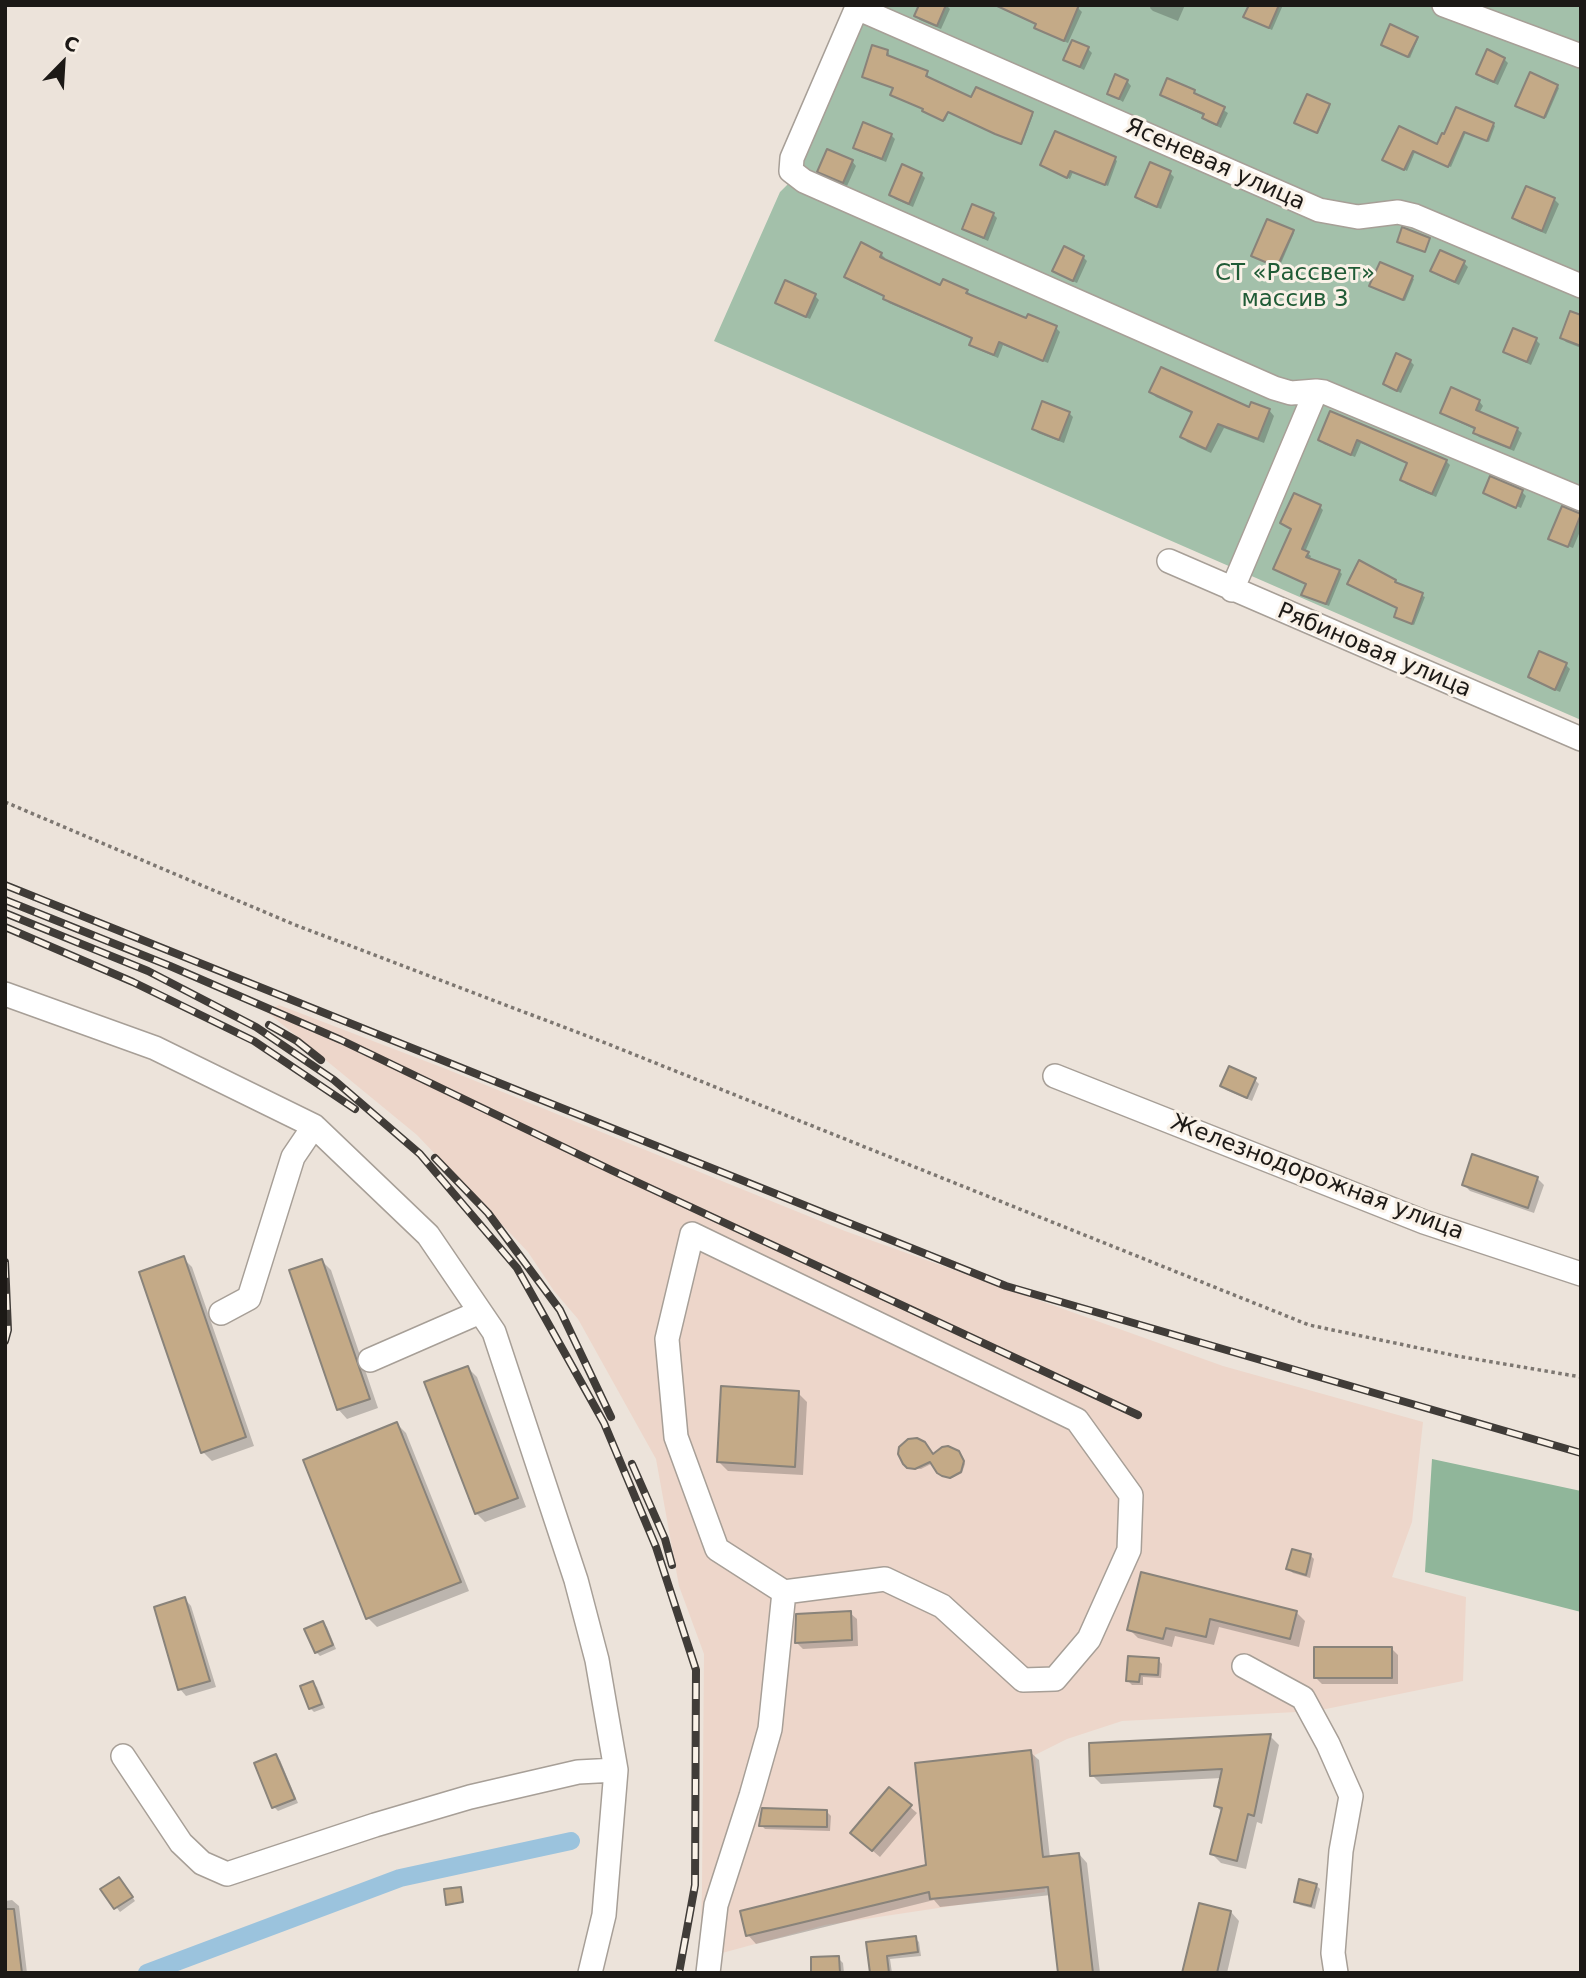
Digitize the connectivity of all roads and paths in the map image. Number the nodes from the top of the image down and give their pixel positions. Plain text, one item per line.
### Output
1 (1444, 5) edge
2 (858, 7) edge
3 (1581, 56) edge
4 (1581, 286) edge
5 (1316, 391) junction
6 (1581, 499) edge
7 (1169, 561) dead end
8 (1232, 590) junction
9 (1581, 739) edge
10 (5, 802) edge
11 (5, 994) edge
12 (1055, 1076) dead end
13 (314, 1126) junction
14 (1581, 1273) edge
15 (481, 1312) junction
16 (221, 1313) dead end
17 (370, 1360) dead end
18 (1581, 1377) edge
19 (783, 1591) junction
20 (1244, 1666) dead end
21 (123, 1756) dead end
22 (616, 1770) junction
23 (590, 1973) edge
24 (708, 1973) edge
25 (1336, 1973) edge

1 - 3 street
2 - 4 street, Ясеневая улица
2 - 5 street
5 - 6 street
5 - 8 street
7 - 8 street, Рябиновая улица
8 - 9 street, Рябиновая улица
10 - 18 path
11 - 13 street
12 - 14 street, Железнодорожная улица
13 - 15 street
13 - 16 street
15 - 17 street
15 - 22 street
19 - 19 street
19 - 24 street
20 - 25 street
21 - 22 street
22 - 23 street

